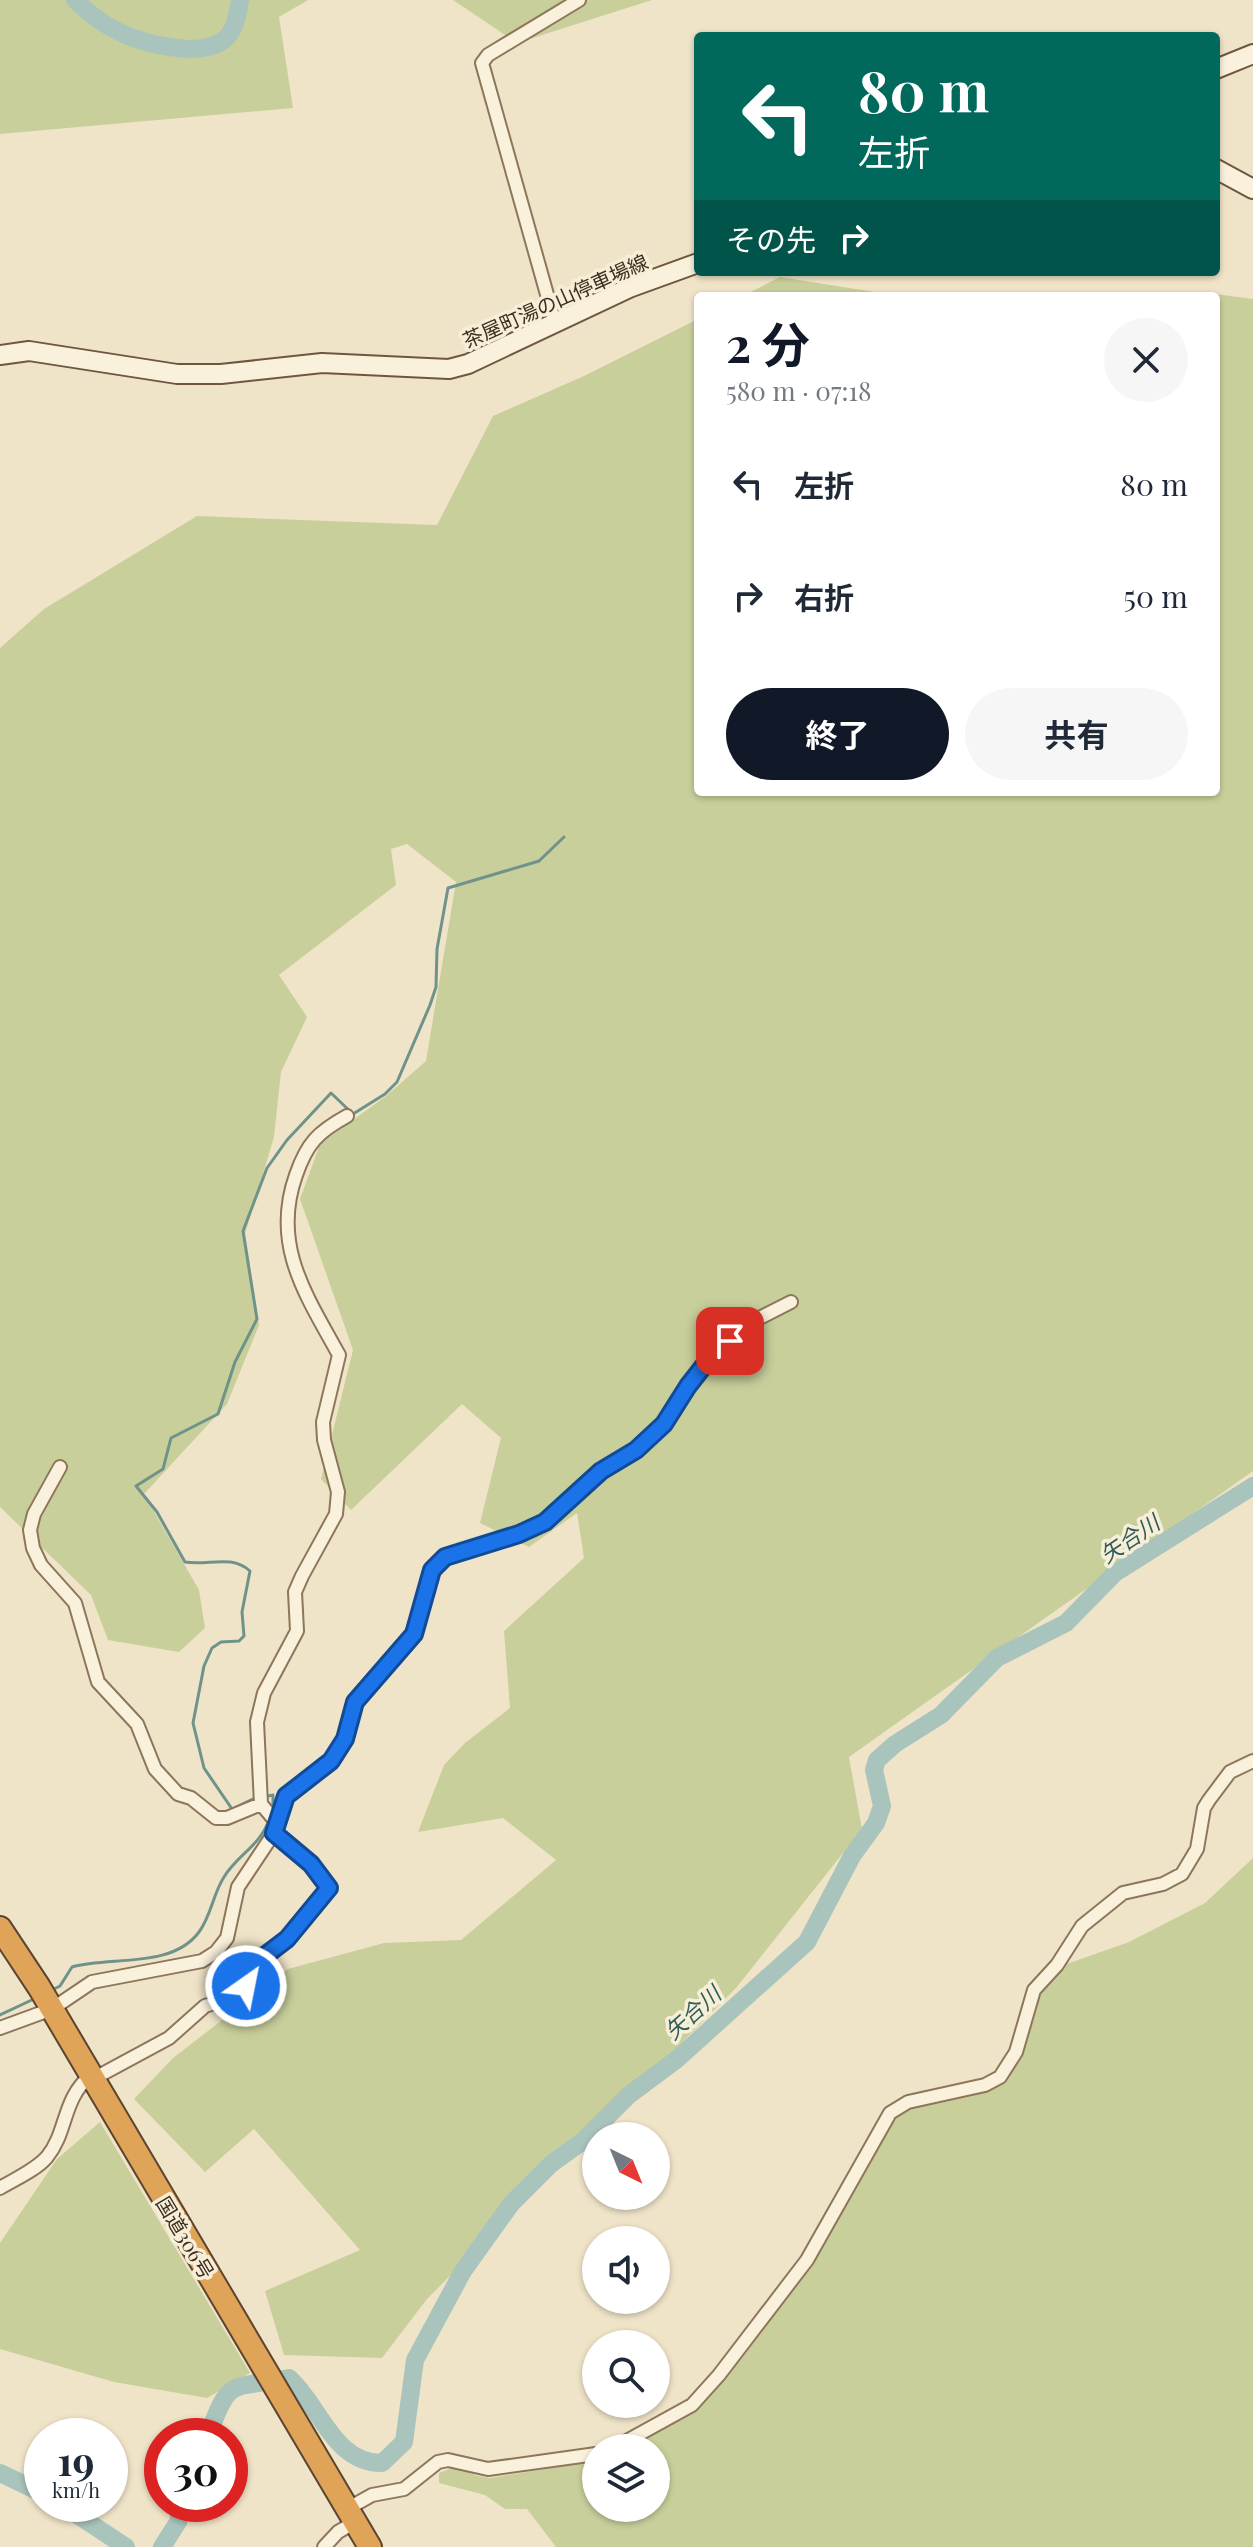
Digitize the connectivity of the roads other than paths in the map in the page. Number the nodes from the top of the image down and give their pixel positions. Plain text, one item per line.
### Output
1 (579, 0) edge
2 (1253, 54) edge
3 (1220, 67) edge
4 (1220, 171) edge
5 (1253, 189) edge
6 (694, 264) edge
7 (555, 323) junction
8 (0, 355) edge
9 (347, 1116) dead end
10 (791, 1302) dead end
11 (60, 1467) dead end
12 (1253, 1761) edge
13 (268, 1812) junction
14 (0, 1928) edge
15 (47, 2000) junction
16 (0, 2028) edge
17 (92, 2077) junction
18 (0, 2188) edge
19 (639, 2434) edge
20 (582, 2456) edge
21 (351, 2515) junction
22 (324, 2547) edge
23 (370, 2547) edge

1 - 7 street
2 - 3 main road
4 - 5 main road
6 - 7 main road, 茶屋町湯の山停車場線
7 - 8 main road, 茶屋町湯の山停車場線
9 - 13 street
10 - 13 street
11 - 13 street
12 - 19 street
13 - 15 street
13 - 17 street
14 - 15 highway, 国道306号
15 - 16 street
15 - 17 highway, 国道306号
17 - 18 street
17 - 21 highway, 国道306号
20 - 21 street
21 - 22 street
21 - 23 highway, 国道306号

